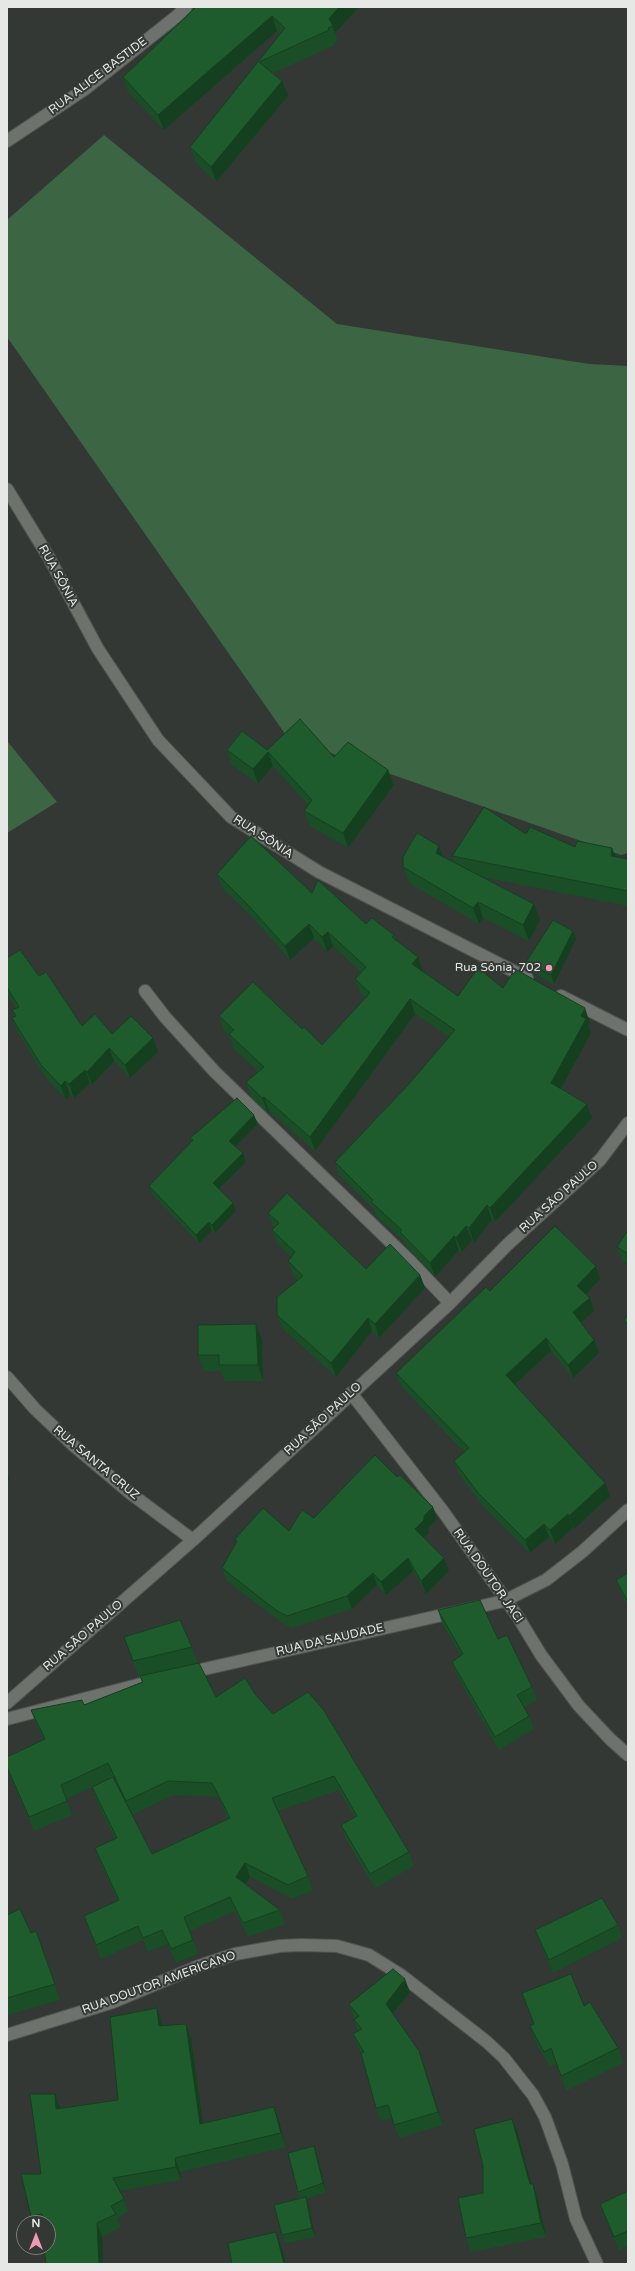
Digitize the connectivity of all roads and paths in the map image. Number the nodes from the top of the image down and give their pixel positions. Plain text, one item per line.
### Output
1 (186, 7) edge
2 (7, 141) edge
3 (7, 489) edge
4 (535, 982) edge
5 (548, 989) edge
6 (145, 991) dead end
7 (628, 1030) edge
8 (628, 1124) edge
9 (450, 1304) junction
10 (7, 1377) edge
11 (351, 1393) junction
12 (628, 1510) edge
13 (193, 1540) junction
14 (504, 1601) junction
15 (179, 1675) edge
16 (156, 1680) edge
17 (7, 1703) edge
18 (7, 1718) edge
19 (628, 1755) edge
20 (7, 2035) edge
21 (597, 2264) edge

1 - 2 street, RUA ALICE BASTIDE
3 - 4 street, RUA SÔNIA
5 - 7 street
6 - 9 street
8 - 9 street, RUA SÃO PAULO
9 - 11 street, RUA SÃO PAULO
10 - 13 street, RUA SANTA CRUZ
11 - 13 street, RUA SÃO PAULO
11 - 14 street, RUA DOUTOR JACI
12 - 14 street, RUA DA SAUDADE
13 - 17 street, RUA SÃO PAULO
14 - 15 street, RUA DA SAUDADE
14 - 19 street, RUA DOUTOR JACI
16 - 18 street
20 - 21 street, RUA DOUTOR AMERICANO

